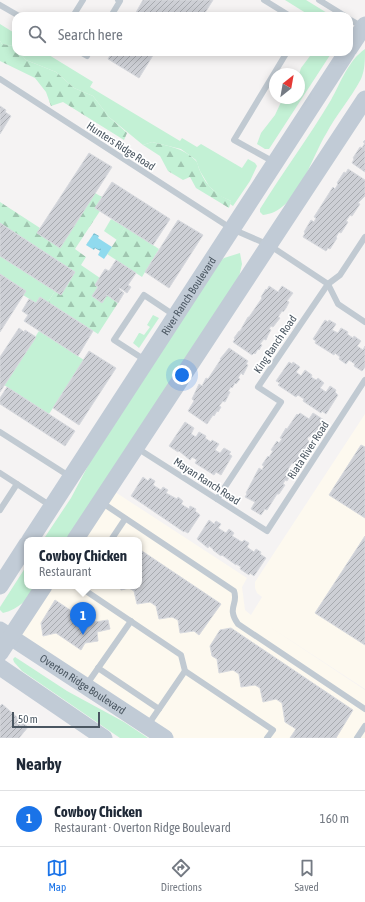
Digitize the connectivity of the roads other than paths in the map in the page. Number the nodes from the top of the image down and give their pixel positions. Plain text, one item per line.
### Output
1 (83, 0) edge
2 (118, 0) edge
3 (264, 0) edge
4 (319, 0) edge
5 (0, 5) edge
6 (12, 12) edge
7 (76, 12) edge
8 (113, 12) edge
9 (284, 12) edge
10 (338, 12) edge
11 (361, 25) edge
12 (353, 41) edge
13 (285, 56) edge
14 (345, 56) edge
15 (0, 79) edge
16 (365, 99) edge
17 (275, 163) junction
18 (232, 229) junction
19 (365, 237) edge
20 (269, 245) junction
21 (328, 284) junction
22 (176, 316) junction
23 (365, 322) edge
24 (146, 361) junction
25 (365, 380) edge
26 (0, 432) edge
27 (136, 448) junction
28 (0, 473) edge
29 (70, 477) junction
30 (17, 484) junction
31 (217, 500) junction
32 (100, 502) junction
33 (51, 507) junction
34 (0, 510) edge
35 (125, 519) junction
36 (267, 531) joint
37 (32, 537) edge
38 (77, 537) edge
39 (113, 537) edge
40 (24, 548) edge
41 (2, 577) edge
42 (42, 589) edge
43 (84, 589) edge
44 (131, 621) junction
45 (5, 634) edge
46 (0, 653) edge
47 (0, 667) edge
48 (98, 668) junction
49 (185, 671) junction
50 (86, 686) junction
51 (159, 709) junction
52 (365, 709) edge
53 (147, 726) junction
54 (365, 726) edge
55 (104, 738) edge
56 (165, 738) edge
57 (267, 738) edge
58 (356, 738) edge

1 - 7 lane
2 - 8 lane
3 - 9 lane
4 - 10 lane
5 - 6 lane
11 - 12 street, River Ranch Boulevard
13 - 17 lane
14 - 17 street, River Ranch Boulevard
15 - 18 lane, Hunters Ridge Road
16 - 20 street
17 - 18 street, River Ranch Boulevard
18 - 20 lane, Hunters Ridge Road
18 - 22 street, River Ranch Boulevard
19 - 21 lane, King Ranch Road
20 - 21 lane, Hunters Ridge Road
20 - 27 street
21 - 23 lane
21 - 31 lane, King Ranch Road
22 - 24 street, River Ranch Boulevard
22 - 24 lane
24 - 29 street, River Ranch Boulevard
25 - 36 lane, Riata River Road
26 - 29 lane
27 - 31 lane, Mayan Ranch Road
27 - 32 street
28 - 30 lane
29 - 33 street, River Ranch Boulevard
30 - 33 lane
30 - 34 lane
31 - 36 lane, Mayan Ranch Road
32 - 35 lane
32 - 38 street
33 - 37 street, River Ranch Boulevard
35 - 39 lane
35 - 52 lane
40 - 41 street
42 - 45 street
43 - 44 lane
44 - 48 lane
44 - 49 lane
45 - 46 street
45 - 50 street, Overton Ridge Boulevard
47 - 55 street
48 - 50 lane
48 - 51 lane
49 - 51 lane
49 - 57 lane
50 - 53 street, Overton Ridge Boulevard
51 - 53 lane
53 - 56 street, Overton Ridge Boulevard
54 - 58 lane

